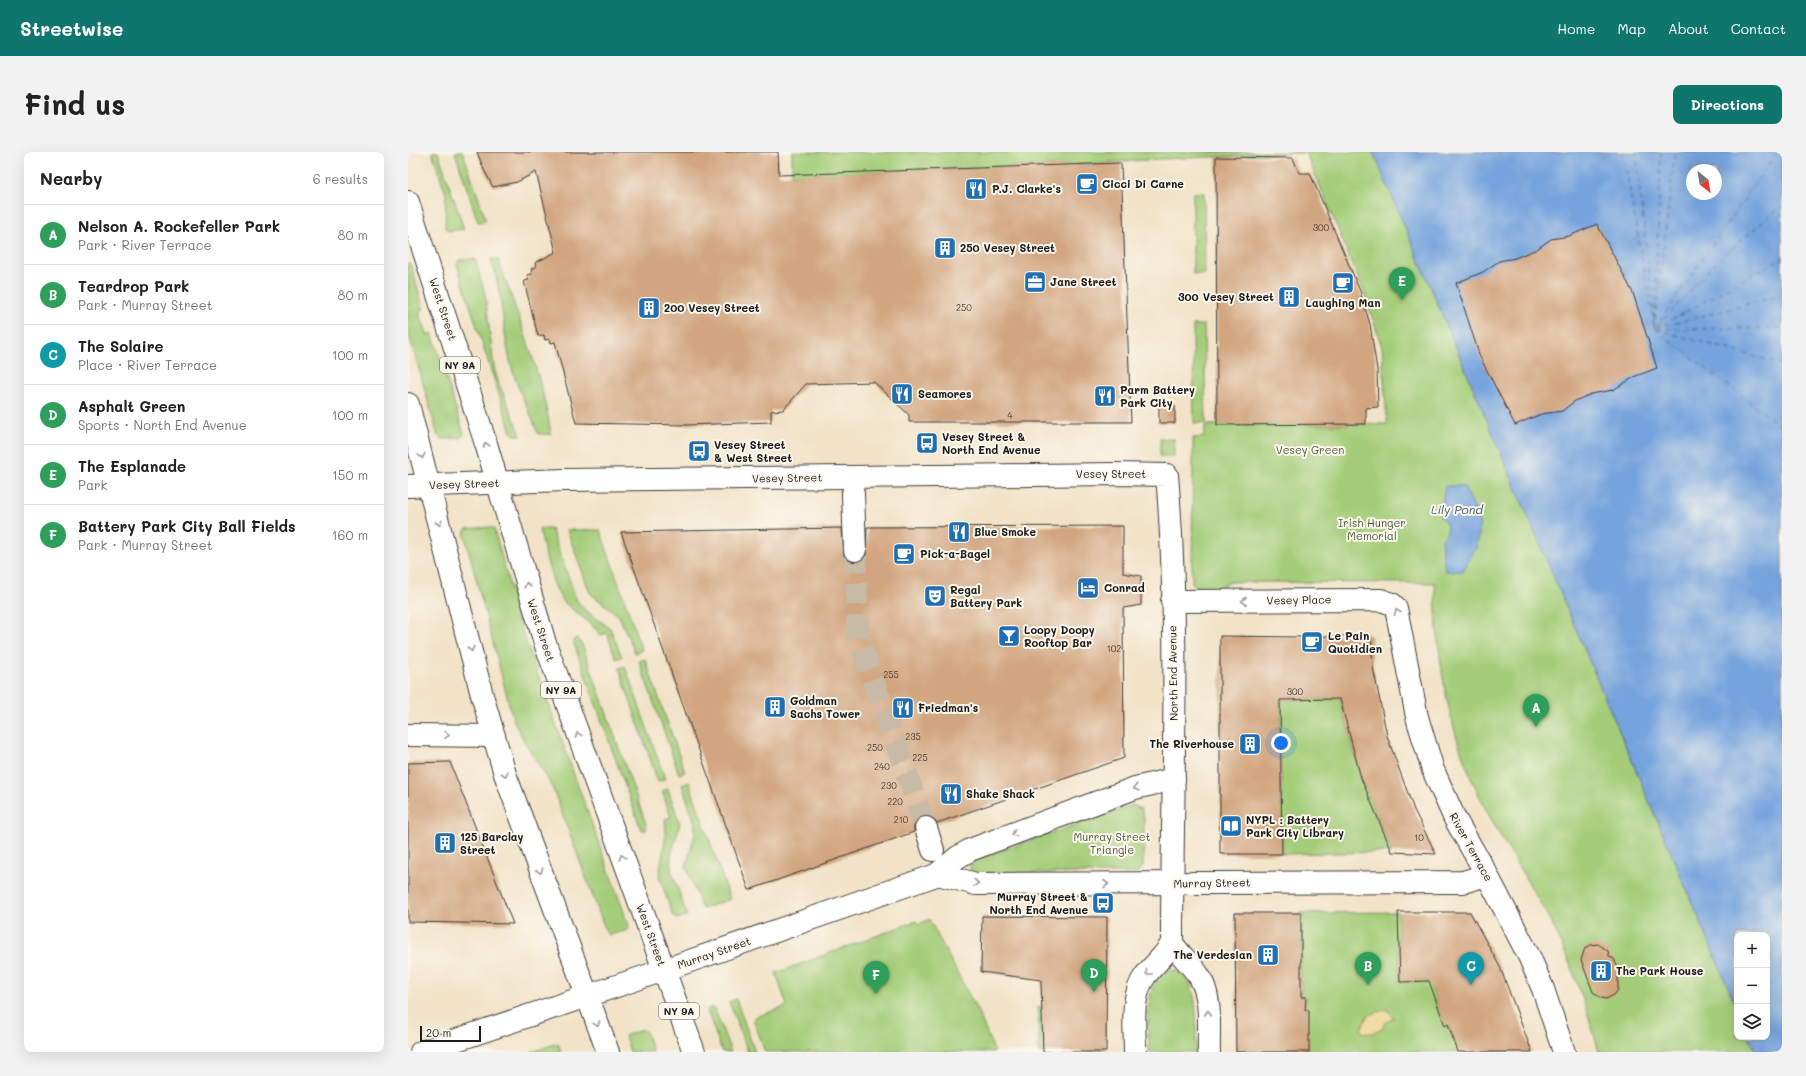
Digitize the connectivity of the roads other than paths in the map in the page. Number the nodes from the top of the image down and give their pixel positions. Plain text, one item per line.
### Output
1 (408, 202) edge
2 (408, 404) edge
3 (1167, 475) joint
4 (497, 482) junction
5 (429, 485) junction
6 (408, 486) edge
7 (853, 492) dead end
8 (854, 550) tunnel mouth
9 (1172, 601) junction
10 (1402, 633) joint
11 (408, 735) edge
12 (494, 736) junction
13 (1174, 779) junction
14 (926, 828) tunnel mouth
15 (933, 850) dead end
16 (938, 874) junction
17 (1487, 875) junction
18 (1172, 883) junction
19 (1172, 943) junction
20 (664, 970) junction
21 (586, 995) junction
22 (421, 1052) edge
23 (608, 1052) edge
24 (694, 1052) edge
25 (1135, 1052) edge
26 (1209, 1052) edge
27 (1564, 1052) edge

4 -> 1 main road, West Street / NY 9A
2 -> 5 main road
3 - 4 main road, Vesey Street
3 - 9 main road, North End Avenue
4 - 5 main road, Vesey Street
20 -> 4 main road, West Street / NY 9A
5 - 6 main road, Vesey Street
5 -> 12 main road
7 - 8 main road
10 -> 9 main road, Vesey Place
9 - 13 main road, North End Avenue
10 - 17 main road, River Terrace
11 -> 12 main road
12 -> 21 main road
13 -> 16 main road, Murray Street
13 - 18 main road, North End Avenue
14 - 15 main road
16 -> 18 main road, Murray Street
16 - 20 main road, Murray Street
17 - 18 main road, Murray Street
17 - 27 main road, River Terrace
18 - 19 main road, North End Avenue
19 -> 25 main road
26 -> 19 main road
20 - 21 main road, Murray Street
20 - 24 main road, West Street / NY 9A
21 - 22 main road, Murray Street
21 -> 23 main road

